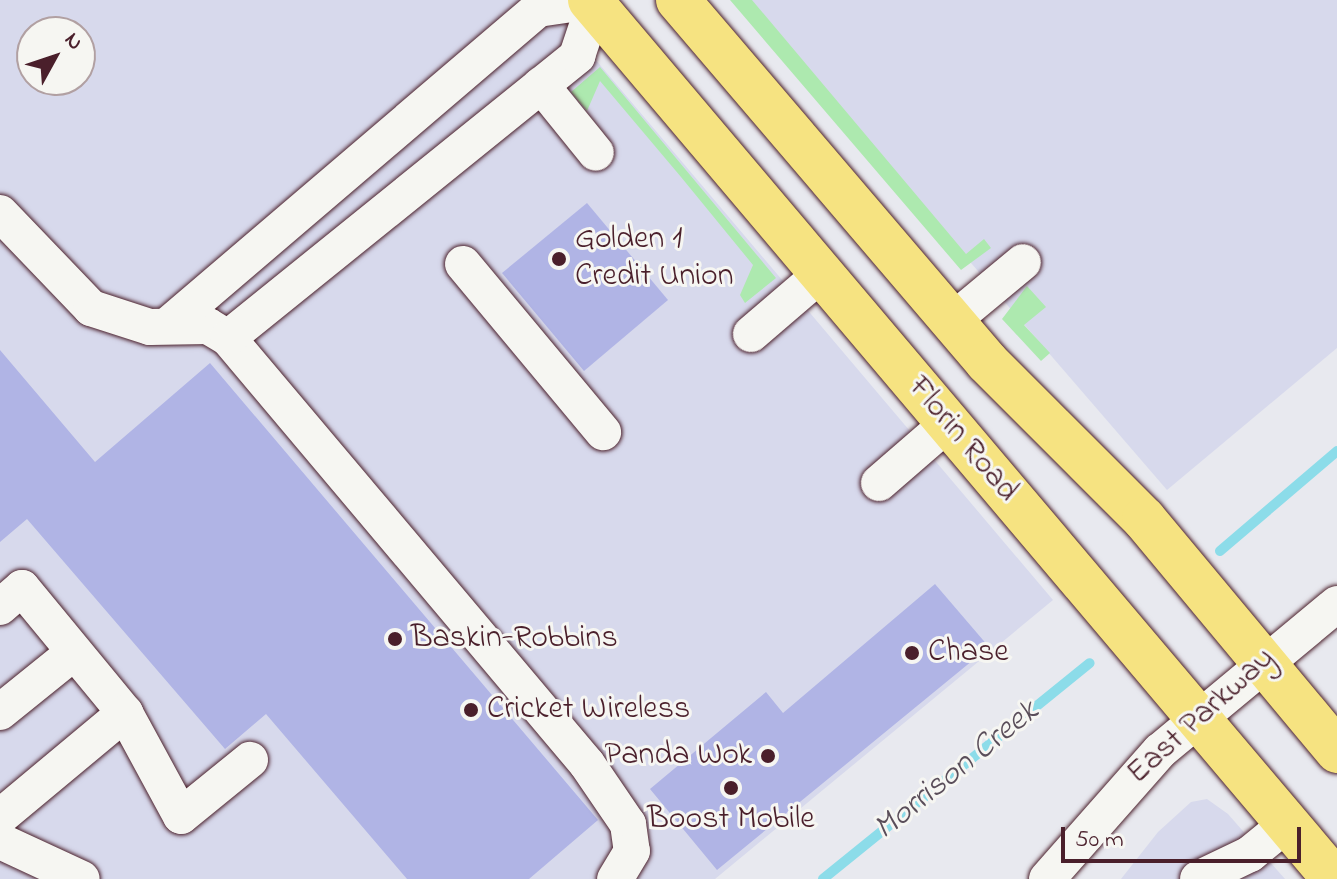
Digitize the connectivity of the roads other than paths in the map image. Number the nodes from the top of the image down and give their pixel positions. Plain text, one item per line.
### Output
1 (678, 0) edge
2 (594, 2) edge
3 (541, 85) junction
4 (596, 153) dead end
5 (0, 213) edge
6 (1023, 262) dead end
7 (463, 264) dead end
8 (821, 274) junction
9 (952, 321) junction
10 (167, 326) junction
11 (751, 334) dead end
12 (228, 338) junction
13 (947, 424) junction
14 (603, 432) dead end
15 (879, 483) dead end
16 (1337, 604) edge
17 (0, 607) edge
18 (73, 653) junction
19 (1262, 661) junction
20 (0, 712) edge
21 (125, 713) junction
22 (1198, 715) junction
23 (1337, 751) edge
24 (250, 760) dead end
25 (0, 817) edge
26 (1288, 823) junction
27 (0, 841) edge
28 (1211, 876) edge
29 (82, 879) edge
30 (615, 879) edge
31 (1047, 879) edge
32 (1334, 879) edge

1 - 9 main road
2 - 3 street
2 - 8 main road, Florin Road
2 - 10 street
3 - 4 street
3 - 12 street
5 - 10 street
6 - 9 street
7 - 14 street
8 - 11 street
8 - 13 main road, Florin Road
9 - 19 main road
10 - 12 street
12 - 30 street
13 - 15 street
13 - 22 main road, Florin Road
16 - 19 street, East Parkway
17 - 18 street
18 - 20 street
18 - 21 street
19 - 22 street, East Parkway
19 - 23 main road
21 - 24 street
21 - 25 street
22 - 26 main road, Florin Road
22 - 31 street, East Parkway
26 - 28 street
26 - 32 main road, Florin Road
27 - 29 street

